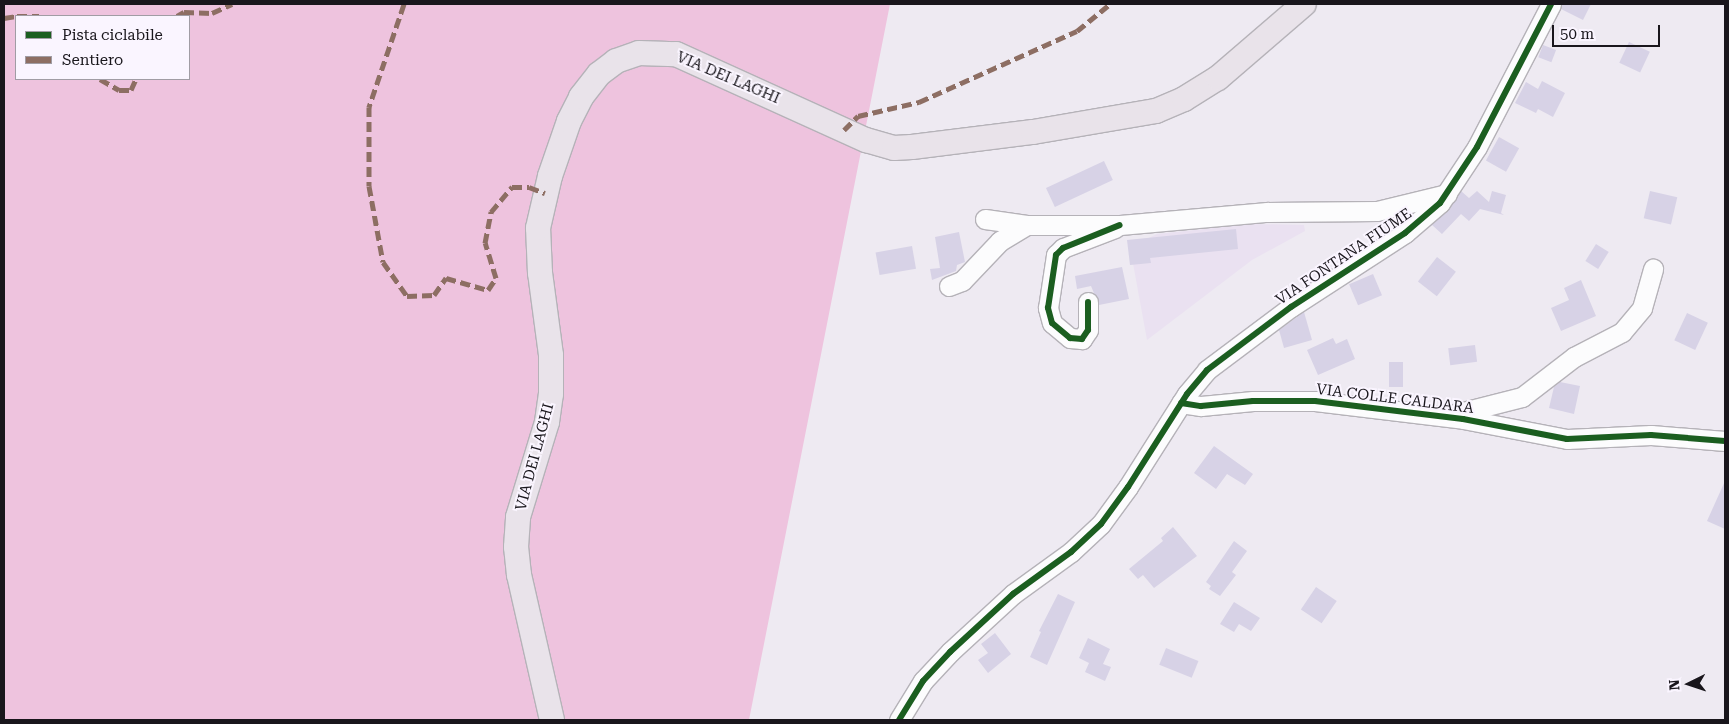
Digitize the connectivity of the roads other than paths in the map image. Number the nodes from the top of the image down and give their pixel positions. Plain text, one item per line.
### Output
1 (1304, 4) edge
2 (1551, 4) edge
3 (1447, 194) junction
4 (985, 219) dead end
5 (1027, 225) junction
6 (1120, 225) junction
7 (1653, 269) dead end
8 (949, 286) dead end
9 (1088, 302) dead end
10 (1179, 406) junction
11 (1444, 417) junction
12 (1725, 430) edge
13 (1672, 436) junction
14 (1725, 440) edge
15 (552, 720) edge
16 (899, 720) edge

1 - 15 main road, VIA DEI LAGHI
2 - 3 street, VIA FONTANA FIUME
3 - 6 street
3 - 10 street, VIA FONTANA FIUME
4 - 5 street
5 - 6 street
5 - 8 street
6 - 9 street
7 - 11 street
10 - 11 street, VIA COLLE CALDARA
10 - 16 street, VIA FONTANA FIUME
11 - 13 street, VIA COLLE CALDARA
12 - 13 street
13 - 14 street, VIA COLLE CALDARA

